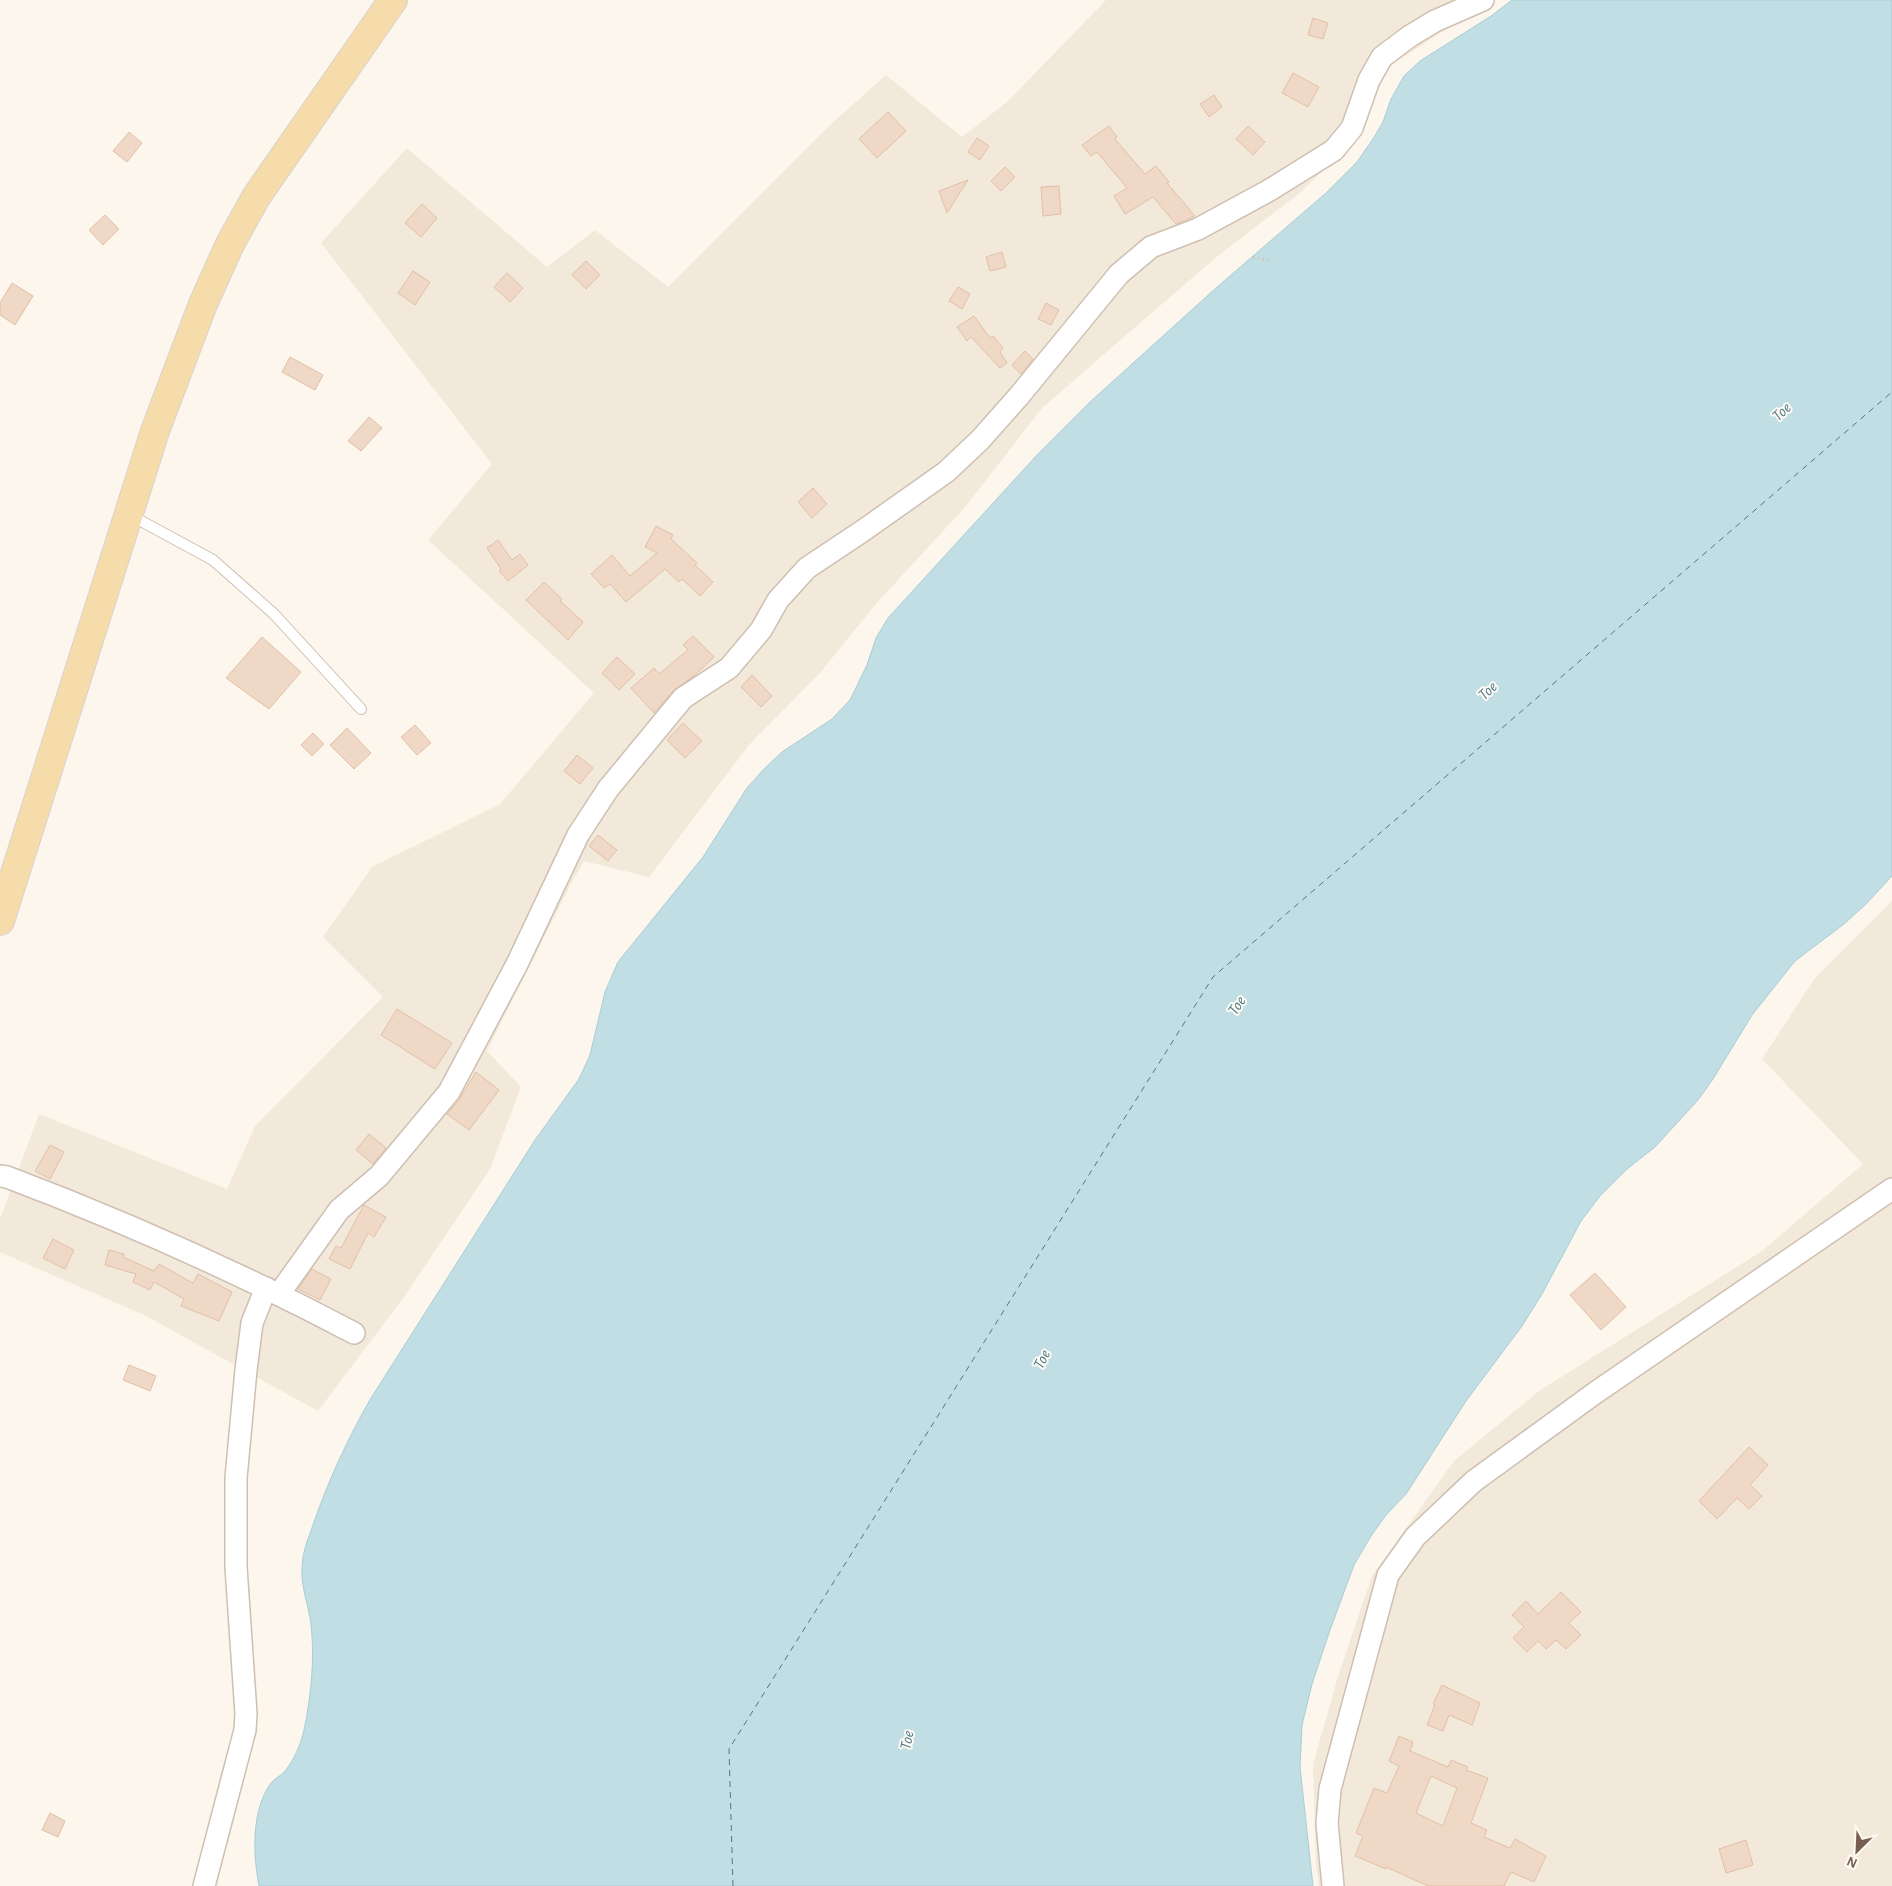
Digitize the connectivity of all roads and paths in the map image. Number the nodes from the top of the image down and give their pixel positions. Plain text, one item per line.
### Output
1 (393, 0) edge
2 (1483, 0) edge
3 (1252, 257) dead end
4 (1270, 261) dead end
5 (129, 514) junction
6 (362, 709) dead end
7 (0, 921) edge
8 (0, 1176) edge
9 (1892, 1189) edge
10 (273, 1291) junction
11 (354, 1333) dead end
12 (204, 1886) edge
13 (1333, 1886) edge

1 - 5 main road
2 - 10 street
3 - 4 path
5 - 6 lane
5 - 7 main road
8 - 10 street
9 - 13 street
10 - 11 street
10 - 12 street

